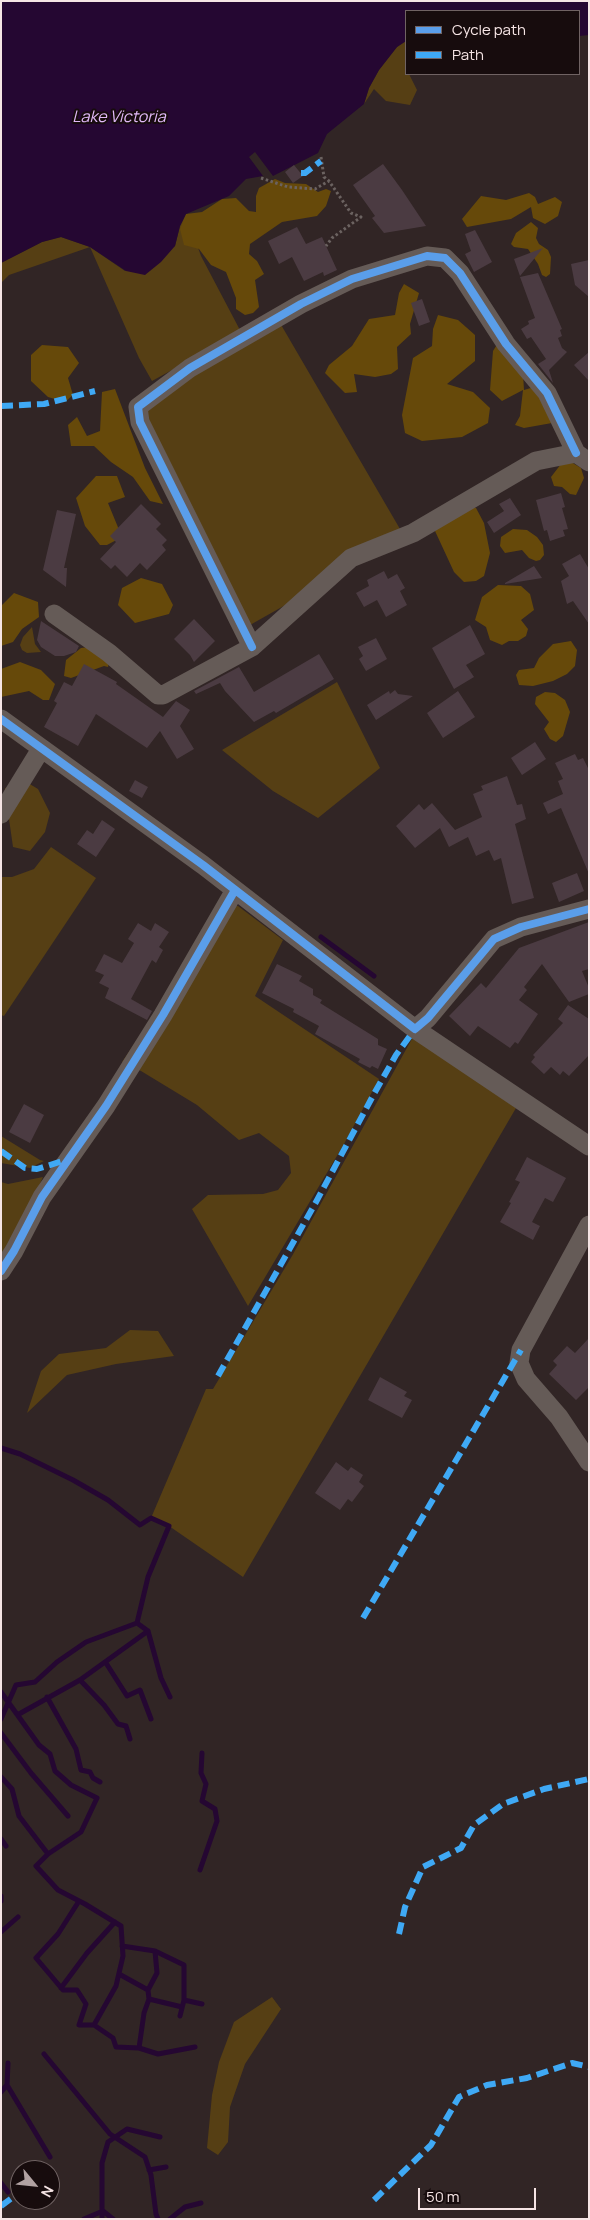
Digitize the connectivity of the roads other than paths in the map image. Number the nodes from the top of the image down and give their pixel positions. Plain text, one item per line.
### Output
1 (582, 458) edge
2 (54, 614) dead end
3 (252, 647) junction
4 (1, 719) edge
5 (41, 749) junction
6 (1, 814) edge
7 (235, 890) junction
8 (589, 909) edge
9 (415, 1029) junction
10 (589, 1146) edge
11 (589, 1225) edge
12 (1, 1271) edge
13 (589, 1462) edge

1 - 3 street
1 - 3 street
2 - 3 street
4 - 5 street
5 - 6 street
5 - 7 street
7 - 9 street
7 - 12 street
8 - 9 street
9 - 10 street
11 - 13 street

